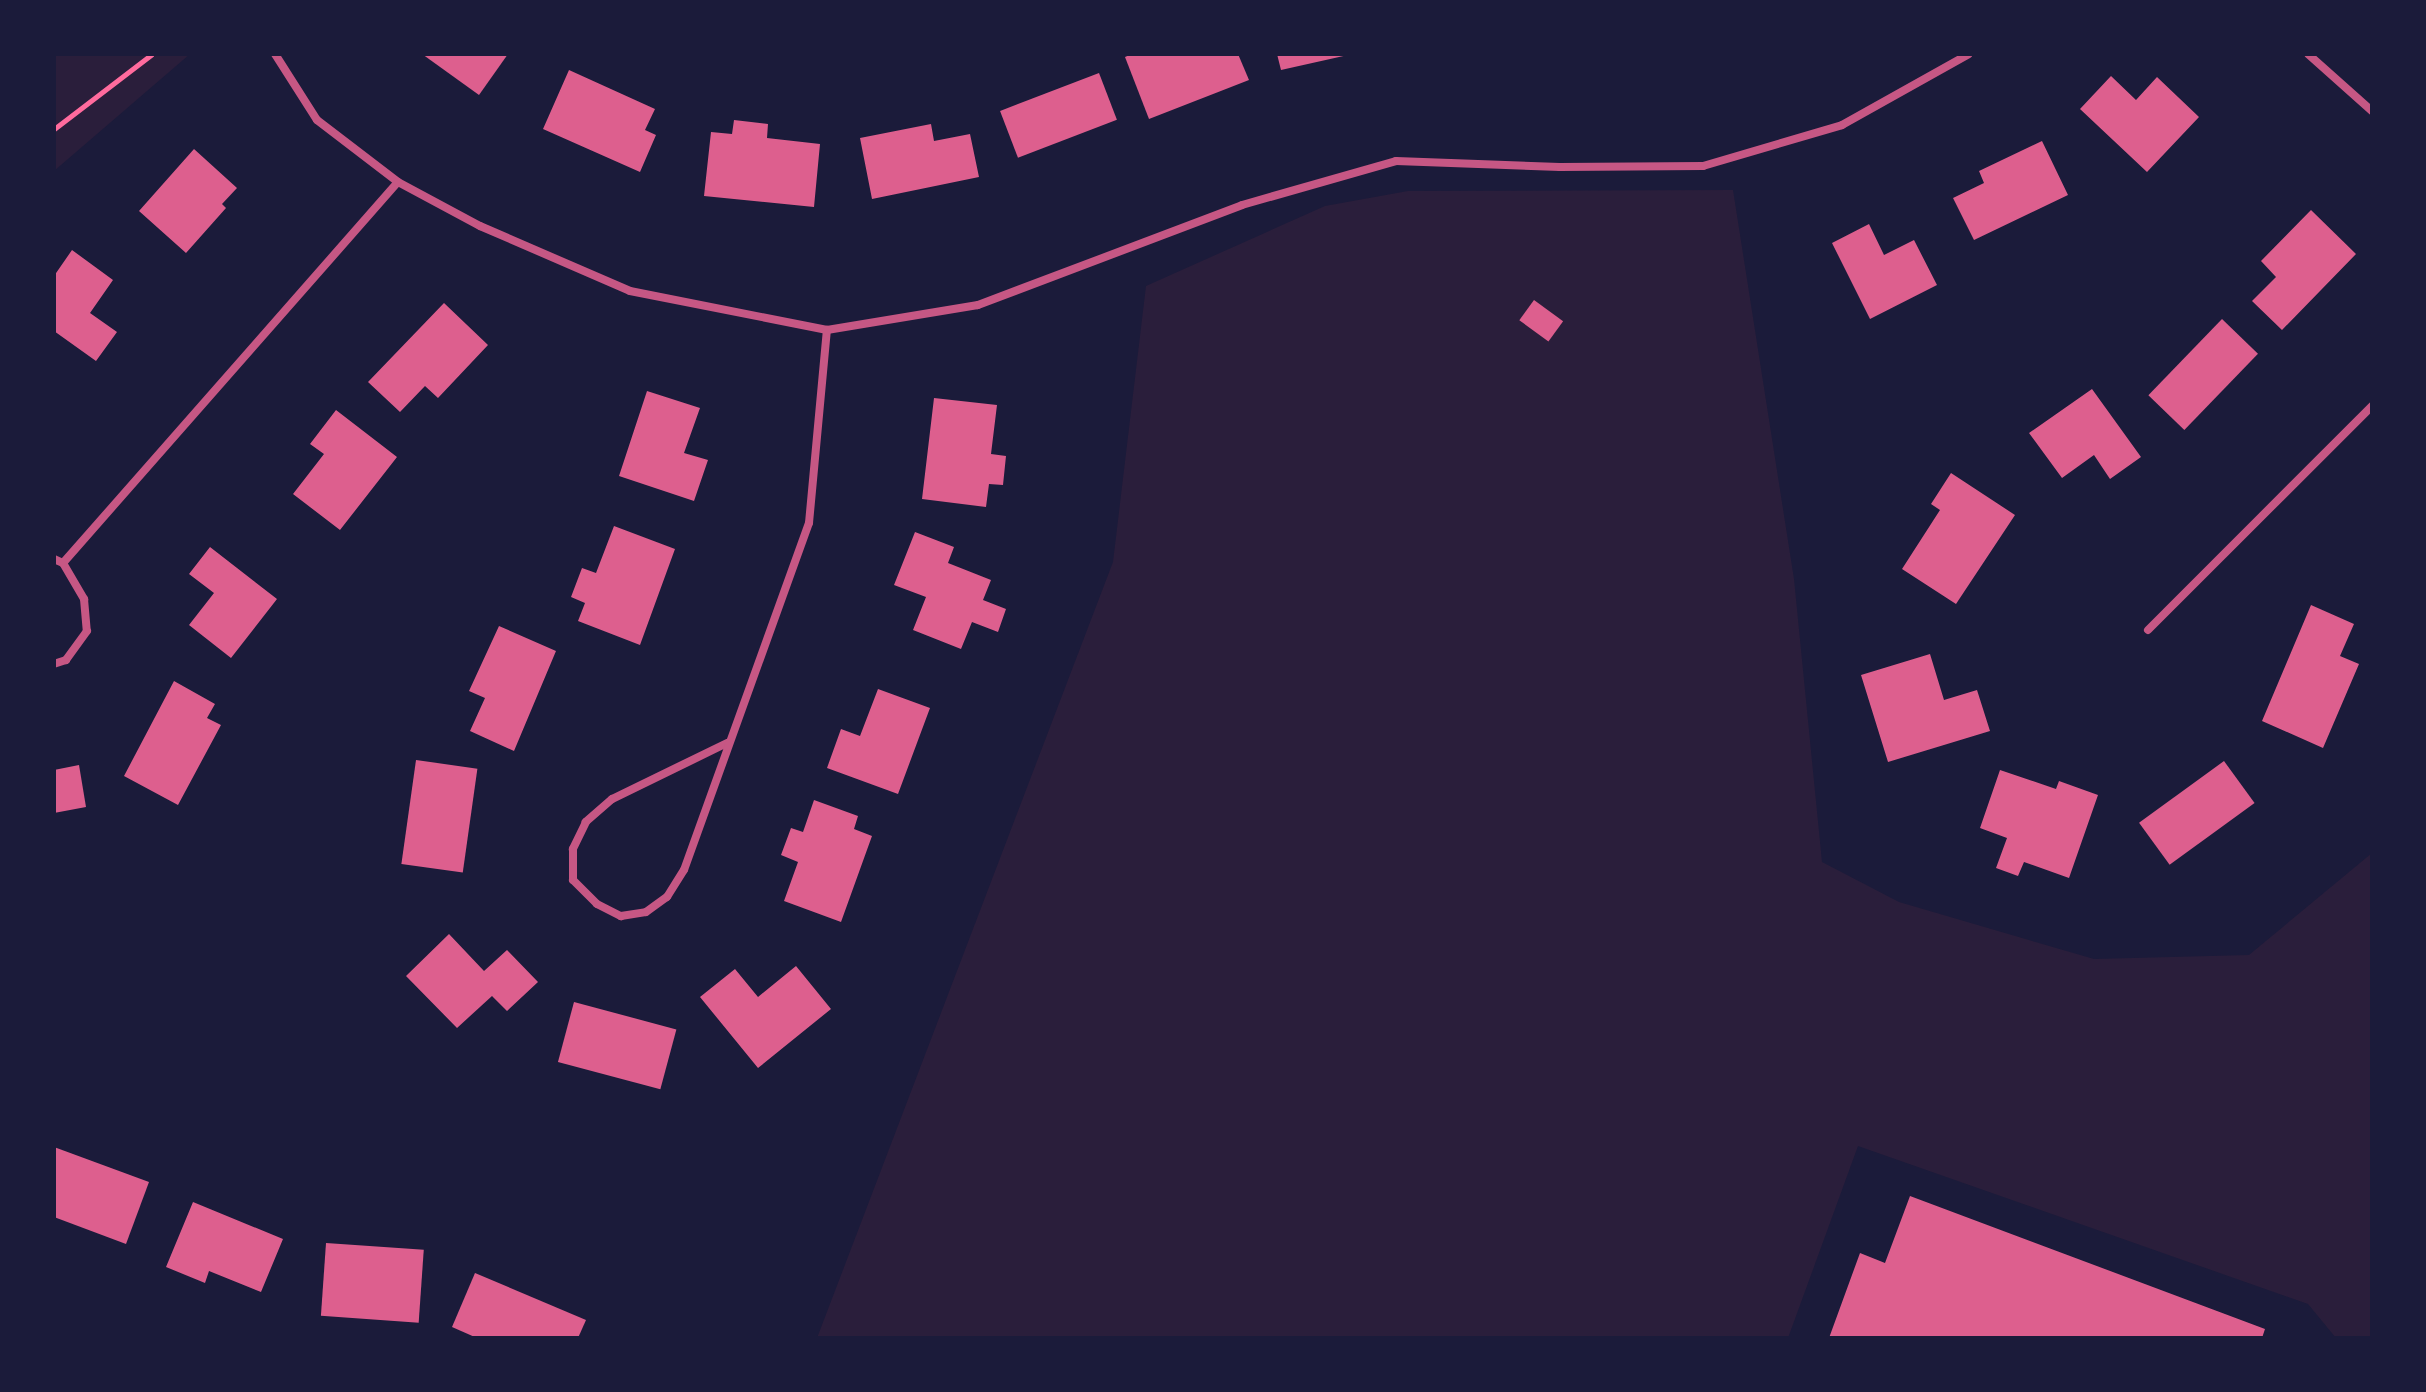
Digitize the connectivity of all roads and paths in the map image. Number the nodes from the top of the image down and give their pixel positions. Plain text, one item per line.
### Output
1 (152, 54) edge
2 (275, 54) edge
3 (1969, 54) edge
4 (2308, 54) edge
5 (2372, 111) edge
6 (54, 129) edge
7 (398, 182) junction
8 (827, 330) junction
9 (2372, 406) edge
10 (58, 561) edge
11 (2148, 630) dead end
12 (54, 664) edge
13 (727, 743) junction

1 - 6 path
2 - 7 street
3 - 8 street
4 - 5 street
7 - 8 street
7 - 10 street
8 - 13 street
9 - 11 street
10 - 12 street
13 - 13 street

